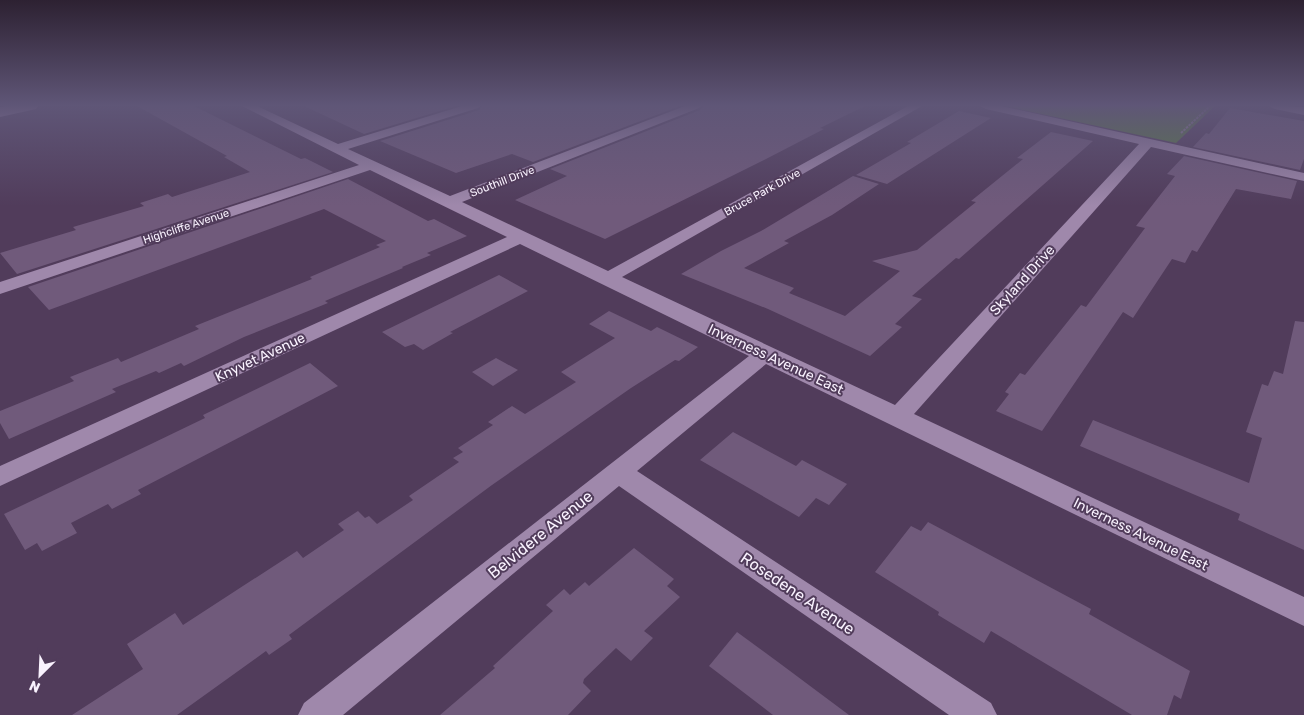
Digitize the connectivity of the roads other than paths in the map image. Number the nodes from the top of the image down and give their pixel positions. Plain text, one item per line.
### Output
1 (319, 139) edge
2 (365, 139) edge
3 (609, 139) edge
4 (856, 139) edge
5 (1131, 139) edge
6 (1147, 143) junction
7 (337, 148) junction
8 (372, 165) junction
9 (1304, 177) edge
10 (449, 202) junction
11 (521, 237) junction
12 (608, 278) junction
13 (0, 288) edge
14 (765, 354) junction
15 (898, 417) junction
16 (617, 471) junction
17 (0, 477) edge
18 (1304, 612) edge
19 (316, 715) edge
20 (980, 715) edge

1 - 7 street, Inverness Avenue East
2 - 7 street
3 - 10 street, Southill Drive
4 - 12 street, Bruce Park Drive
5 - 6 street
6 - 9 street
6 - 15 street, Skyland Drive
7 - 8 street, Inverness Avenue East
8 - 10 street, Inverness Avenue East
8 - 13 street, Highcliffe Avenue
10 - 11 street, Inverness Avenue East
11 - 12 street, Inverness Avenue East
11 - 17 street, Knyvet Avenue
12 - 14 street, Inverness Avenue East
14 - 15 street, Inverness Avenue East
14 - 16 street, Belvidere Avenue
15 - 18 street, Inverness Avenue East
16 - 19 street, Belvidere Avenue
16 - 20 street, Rosedene Avenue

